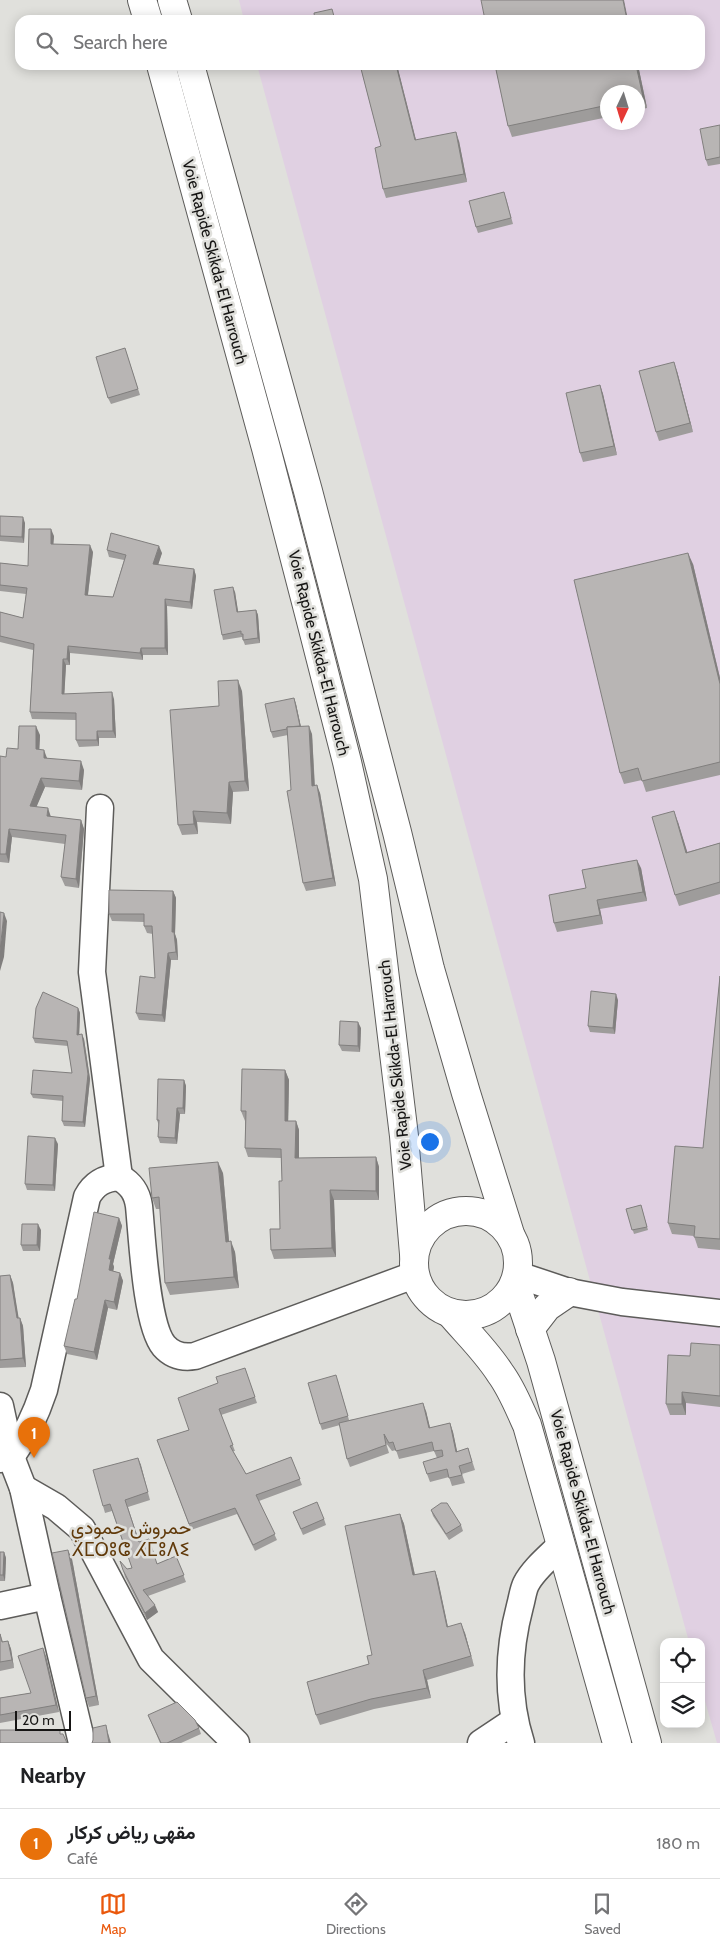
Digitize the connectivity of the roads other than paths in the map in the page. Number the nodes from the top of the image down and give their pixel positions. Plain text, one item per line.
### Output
1 (142, 0) edge
2 (172, 0) edge
3 (146, 15) edge
4 (176, 15) edge
5 (162, 70) edge
6 (191, 70) edge
7 (100, 808) dead end
8 (118, 1177) junction
9 (510, 1234) junction
10 (414, 1264) junction
11 (516, 1279) junction
12 (569, 1292) junction
13 (450, 1313) junction
14 (720, 1313) edge
15 (530, 1329) junction
16 (0, 1406) edge
17 (6, 1458) edge
18 (23, 1488) junction
19 (560, 1546) junction
20 (46, 1596) junction
21 (0, 1606) edge
22 (518, 1732) edge
23 (82, 1743) edge
24 (236, 1743) edge
25 (481, 1743) edge
26 (617, 1743) edge
27 (647, 1743) edge

1 - 3 highway
2 - 4 highway
5 - 10 highway, Voie Rapide Skikda-El Harrouch
6 - 9 highway, Voie Rapide Skikda-El Harrouch
7 - 8 street
8 - 10 street
8 - 17 street
9 - 10 highway, Voie Rapide Skikda-El Harrouch
9 - 11 highway, Voie Rapide Skikda-El Harrouch
10 - 13 highway, Voie Rapide Skikda-El Harrouch
11 - 12 street
11 - 13 highway
11 - 15 highway, Voie Rapide Skikda-El Harrouch
12 - 14 street
12 - 15 highway
13 - 19 highway, Voie Rapide Skikda-El Harrouch
15 - 27 highway, Voie Rapide Skikda-El Harrouch
16 - 17 street
17 - 18 street
18 - 20 street
18 - 24 street
19 - 22 street
19 - 26 highway, Voie Rapide Skikda-El Harrouch
20 - 21 street
20 - 23 street
22 - 25 street

